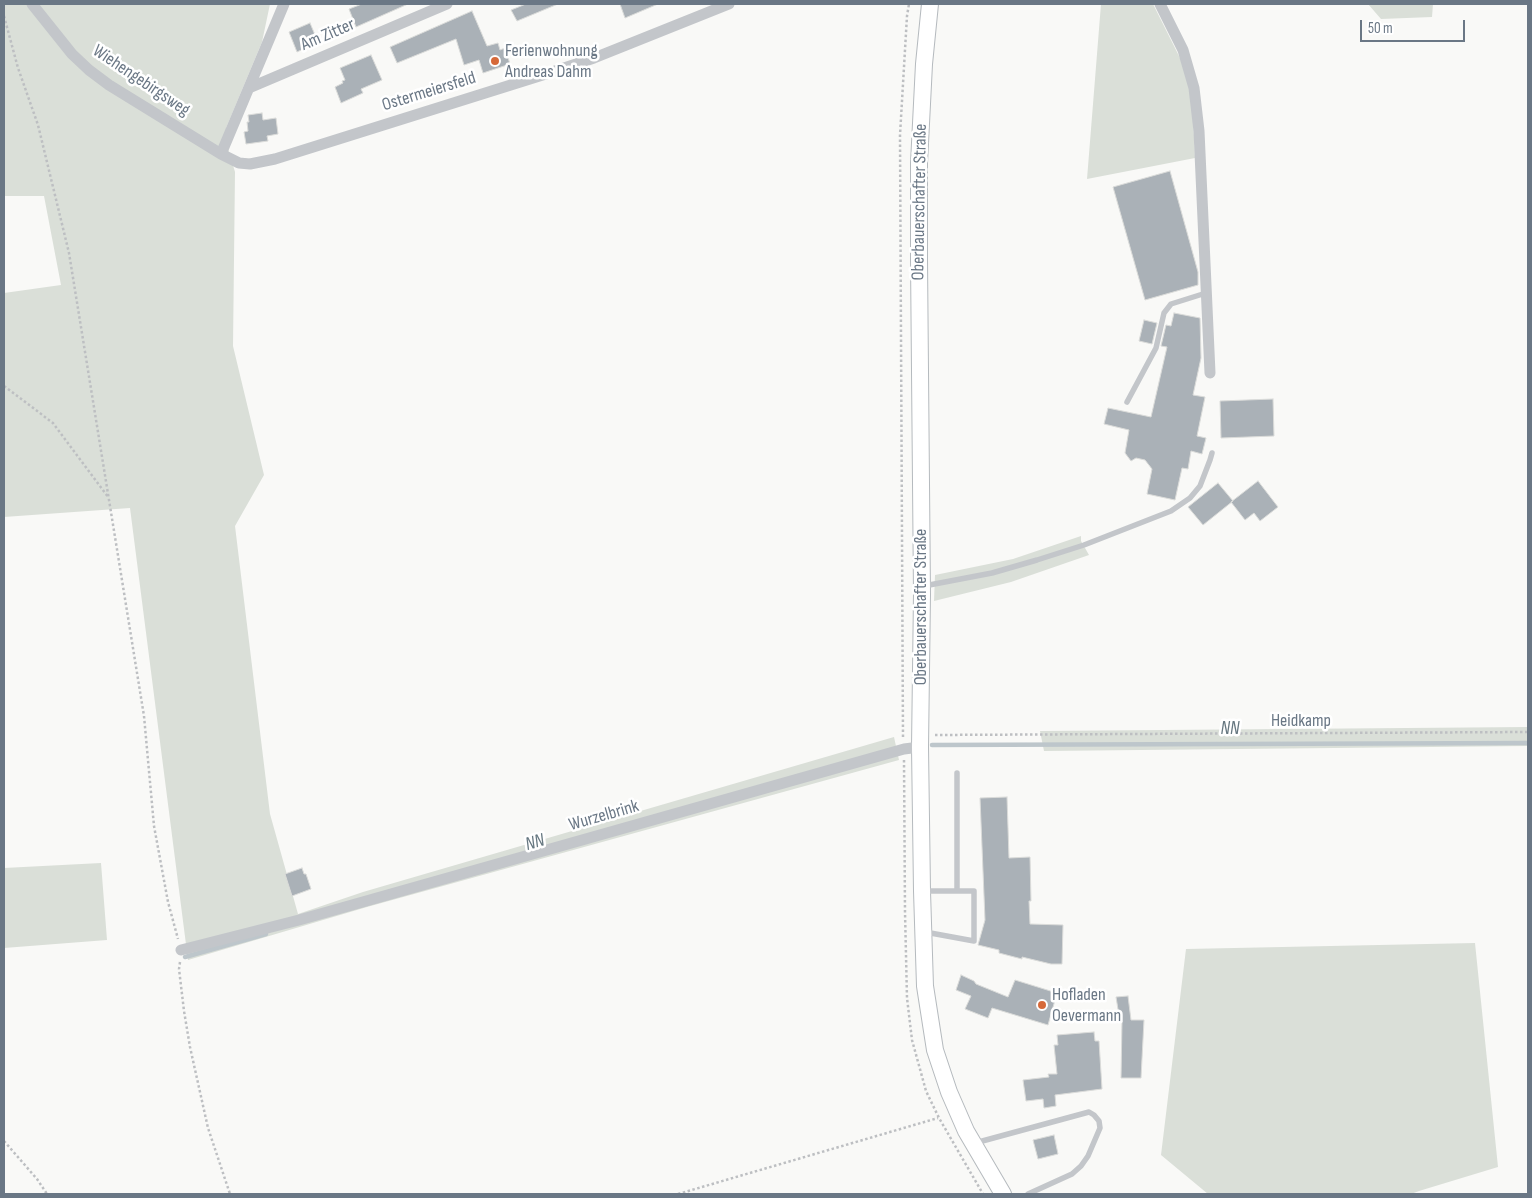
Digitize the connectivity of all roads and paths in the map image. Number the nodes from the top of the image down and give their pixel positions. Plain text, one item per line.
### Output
1 (32, 4) edge
2 (284, 4) edge
3 (447, 4) edge
4 (729, 4) edge
5 (930, 4) edge
6 (1160, 4) edge
7 (4, 16) edge
8 (250, 88) junction
9 (221, 154) junction
10 (1206, 293) junction
11 (1210, 373) dead end
12 (4, 386) edge
13 (1127, 402) dead end
14 (1212, 453) dead end
15 (109, 498) junction
16 (922, 587) junction
17 (1528, 732) edge
18 (920, 741) junction
19 (957, 773) dead end
20 (922, 891) junction
21 (957, 892) junction
22 (923, 932) junction
23 (181, 950) junction
24 (958, 1112) junction
25 (4, 1141) edge
26 (973, 1143) junction
27 (47, 1194) edge
28 (230, 1194) edge
29 (678, 1194) edge
30 (1003, 1194) edge
31 (1028, 1194) edge

1 - 9 street, Wiehengebirgsweg
2 - 8 street, Am Zitter
3 - 8 street, Am Zitter
4 - 9 street, Ostermeiersfeld
5 - 16 main road, Oberbauerschafter Straße
6 - 10 street
7 - 15 path
8 - 9 street, Am Zitter
10 - 11 street
10 - 13 lane
12 - 15 path
14 - 16 lane
15 - 23 path
16 - 18 main road, Oberbauerschafter Straße
17 - 18 path, Heidkamp
18 - 20 main road, Oberbauerschafter Straße
18 - 23 street, Wurzelbrink
19 - 21 lane
20 - 21 lane
20 - 22 main road, Oberbauerschafter Straße
21 - 22 lane
22 - 24 main road, Oberbauerschafter Straße
23 - 28 path
24 - 26 main road, Oberbauerschafter Straße
24 - 29 path
25 - 27 path
26 - 30 main road, Oberbauerschafter Straße
26 - 31 lane

